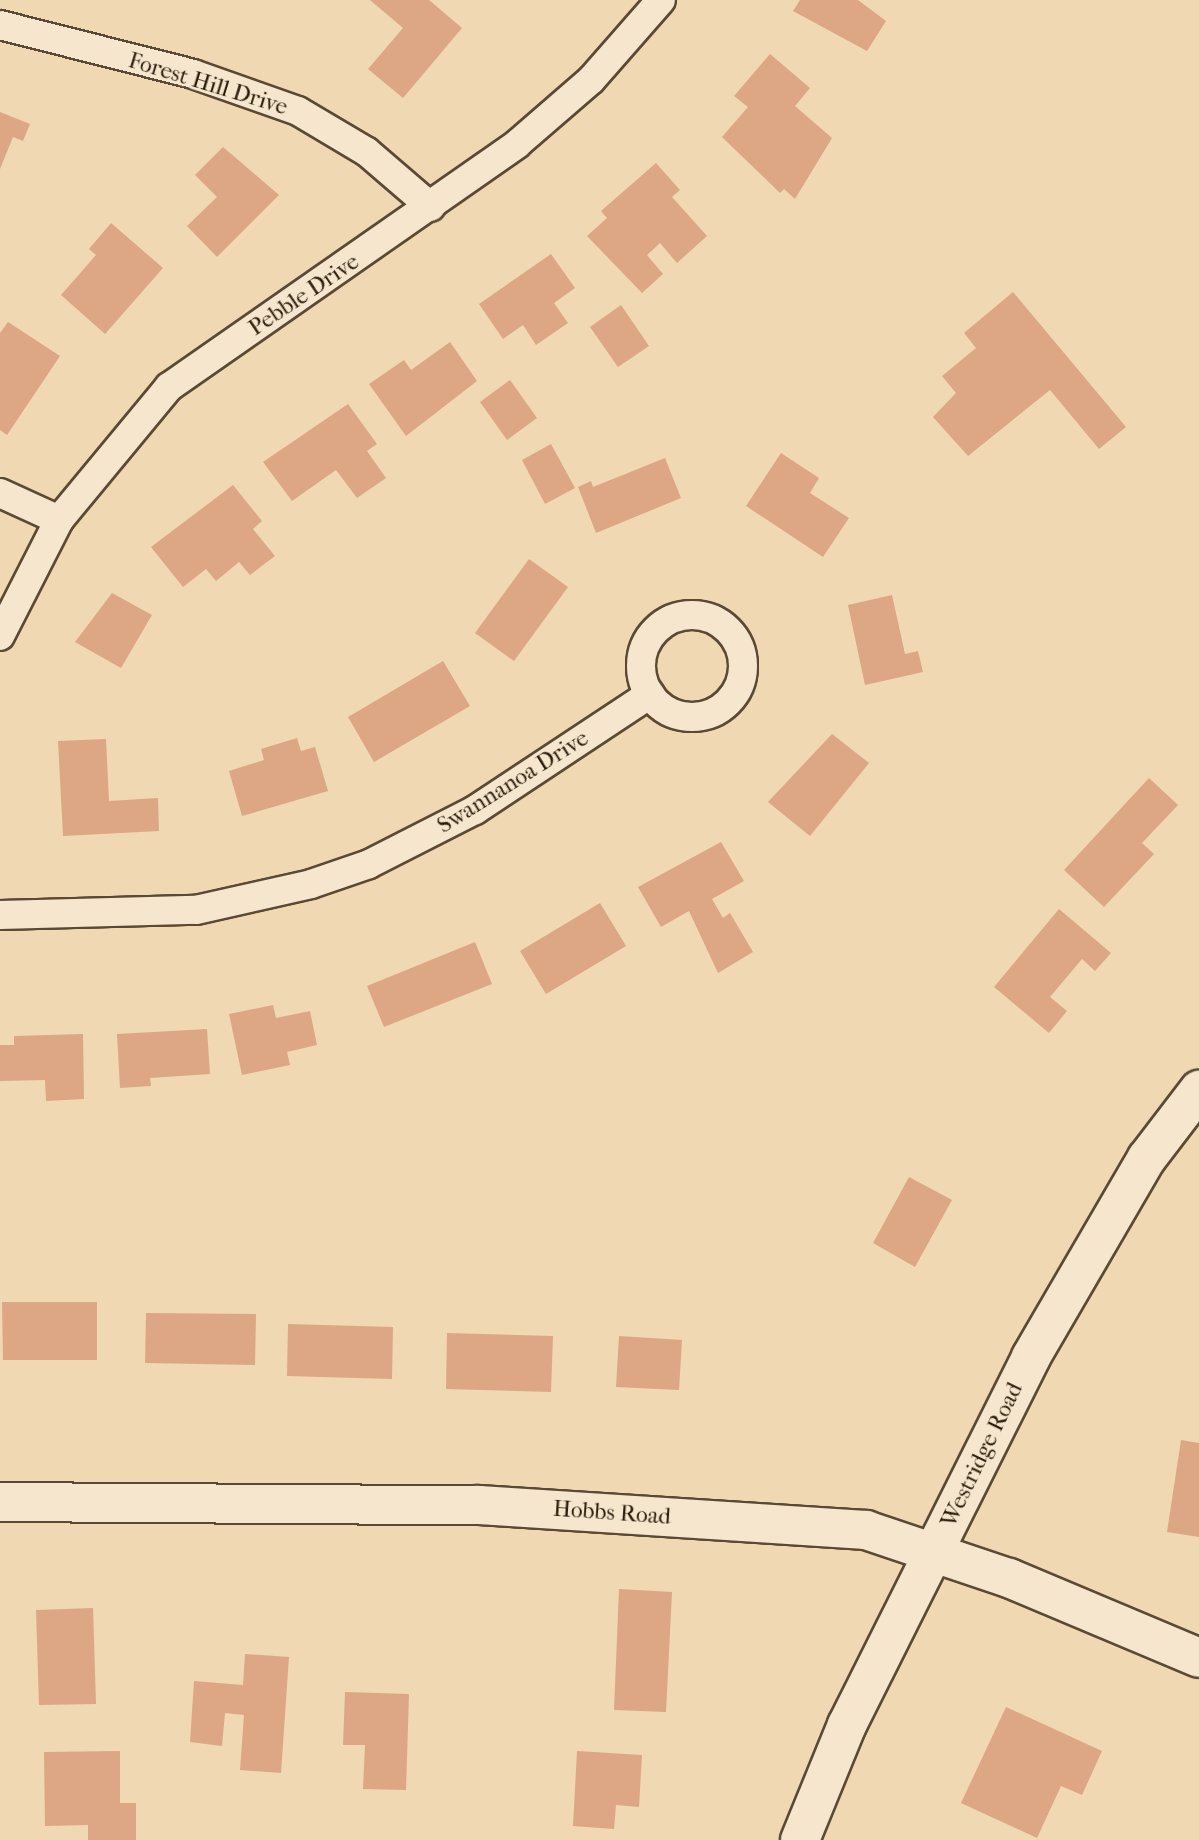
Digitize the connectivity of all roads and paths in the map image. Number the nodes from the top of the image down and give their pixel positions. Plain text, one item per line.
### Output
1 (661, 0) edge
2 (0, 24) edge
3 (431, 207) junction
4 (0, 494) edge
5 (58, 520) junction
6 (0, 636) edge
7 (650, 694) dead end
8 (0, 915) edge
9 (1199, 1090) edge
10 (0, 1502) edge
11 (934, 1551) junction
12 (1199, 1658) edge
13 (800, 1840) edge

1 - 3 street, Pebble Drive
2 - 3 street, Forest Hill Drive
3 - 5 street, Pebble Drive
4 - 5 street
5 - 6 street, Pebble Drive
7 - 8 street, Swannanoa Drive
9 - 11 street, Westridge Road
10 - 11 street, Hobbs Road
11 - 12 street, Hobbs Road
11 - 13 street, Westridge Road

